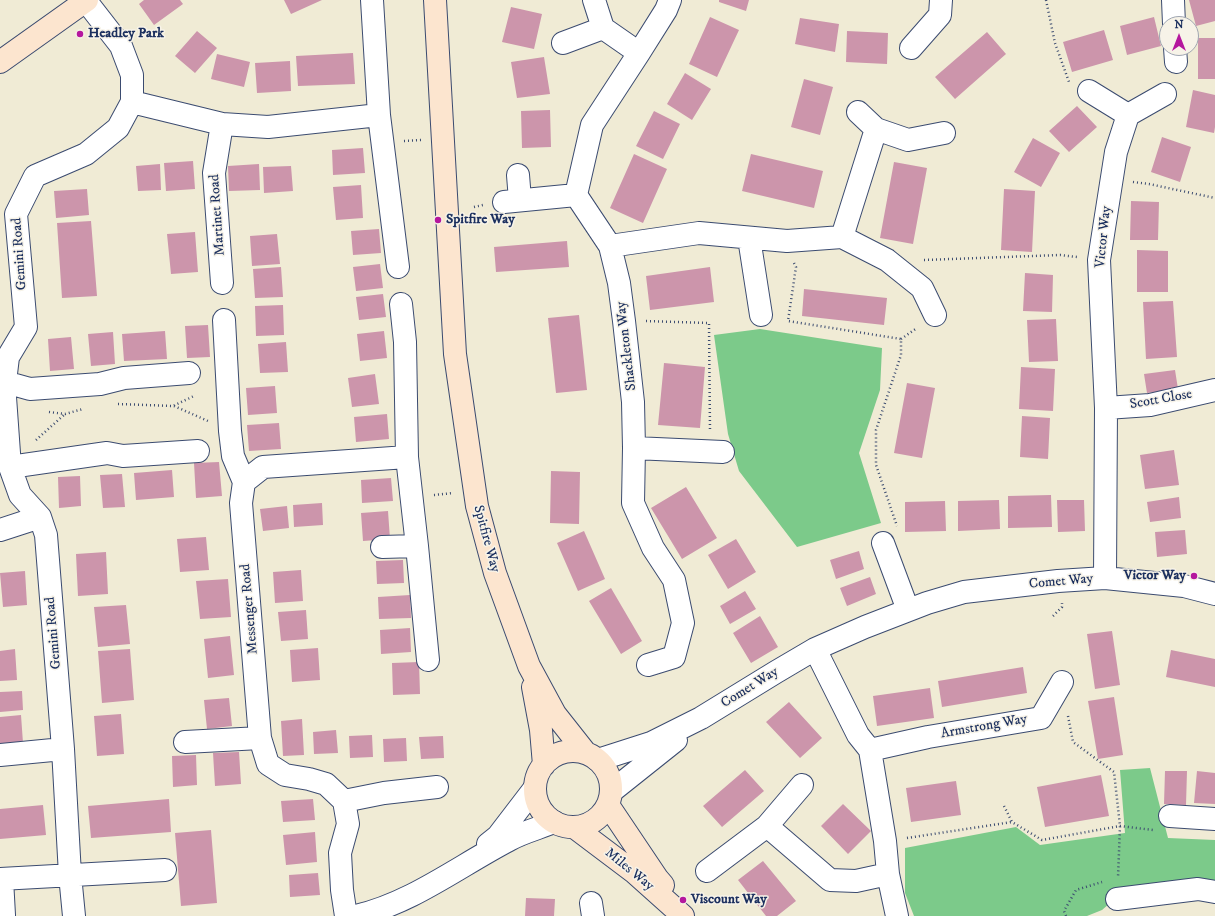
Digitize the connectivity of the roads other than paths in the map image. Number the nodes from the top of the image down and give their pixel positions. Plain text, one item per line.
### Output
1 (86, 0) edge
2 (372, 0) edge
3 (435, 0) edge
4 (594, 0) edge
5 (670, 0) edge
6 (941, 0) edge
7 (1173, 0) edge
8 (1174, 16) edge
9 (603, 28) junction
10 (564, 43) dead end
11 (911, 48) dead end
12 (639, 53) junction
13 (0, 62) edge
14 (1089, 91) road end
15 (1165, 94) dead end
16 (132, 102) junction
17 (858, 112) dead end
18 (1128, 115) junction
19 (379, 116) junction
20 (222, 124) junction
21 (876, 129) junction
22 (944, 133) dead end
23 (518, 175) dead end
24 (576, 195) junction
25 (842, 237) junction
26 (749, 238) junction
27 (610, 246) junction
28 (398, 267) dead end
29 (222, 283) dead end
30 (401, 304) dead end
31 (761, 315) dead end
32 (935, 315) dead end
33 (224, 320) dead end
34 (188, 373) dead end
35 (3, 385) edge
36 (1215, 390) edge
37 (1106, 408) junction
38 (634, 448) junction
39 (198, 451) dead end
40 (717, 451) road end
41 (407, 457) junction
42 (10, 463) junction
43 (244, 482) junction
44 (40, 517) junction
45 (0, 530) edge
46 (891, 537) road end
47 (417, 546) junction
48 (382, 547) dead end
49 (1105, 578) junction
50 (1215, 594) edge
51 (908, 610) junction
52 (815, 649) junction
53 (428, 660) dead end
54 (648, 665) dead end
55 (529, 666) junction
56 (1062, 682) road end
57 (701, 718) junction
58 (260, 738) junction
59 (186, 742) dead end
60 (63, 749) junction
61 (870, 750) junction
62 (0, 755) edge
63 (592, 756) junction
64 (544, 765) junction
65 (802, 785) dead end
66 (437, 787) dead end
67 (534, 789) junction
68 (610, 798) junction
69 (344, 801) junction
70 (1215, 820) edge
71 (1165, 823) road end
72 (564, 824) junction
73 (767, 826) junction
74 (458, 869) junction
75 (165, 870) dead end
76 (707, 871) dead end
77 (888, 874) junction
78 (70, 875) junction
79 (1, 879) edge
80 (1114, 889) road end
81 (1215, 892) edge
82 (4, 915) dead end
83 (74, 916) edge
84 (346, 916) edge
85 (356, 916) edge
86 (682, 916) edge
87 (690, 916) edge
88 (897, 916) edge

1 - 13 street
1 - 16 street, Gemini Road
2 - 19 street
3 - 55 street, Spitfire Way
4 - 9 street
5 - 12 street
6 - 11 street
7 - 8 street
9 - 10 street
9 - 12 street
12 - 24 street
14 - 18 street
15 - 18 street
16 - 20 street
16 - 35 street, Gemini Road
17 - 21 street
18 - 37 street, Victor Way
19 - 20 street
19 - 28 street
20 - 29 street, Martinet Road
21 - 22 street
21 - 25 street
23 - 24 street
24 - 27 street, Shackleton Way
25 - 26 street
25 - 32 street
26 - 27 street
26 - 31 street
27 - 38 street, Shackleton Way
30 - 41 street
33 - 43 street
34 - 35 street
35 - 42 street, Gemini Road
36 - 37 street, Scott Close
37 - 49 street, Victor Way
38 - 40 street
38 - 54 street, Shackleton Way
39 - 42 street
41 - 43 street
41 - 47 street
42 - 44 street, Gemini Road
43 - 58 street, Messenger Road
44 - 45 street
44 - 60 street, Gemini Road
46 - 51 street
47 - 48 street
47 - 53 street
49 - 50 street, Comet Way
49 - 51 street, Comet Way
51 - 52 street, Comet Way
52 - 57 street, Comet Way
52 - 61 street
55 - 63 street, Spitfire Way
55 - 64 street, Spitfire Way
56 - 61 street, Armstrong Way
57 - 63 street, Comet Way
57 - 68 street, Comet Way
58 - 59 street
58 - 69 street, Messenger Road
60 - 62 street
60 - 78 street, Gemini Road
61 - 77 street
63 - 64 street
63 - 68 street, Miles Way
64 - 67 street
65 - 73 street
66 - 69 street
67 - 72 street, Miles Way
67 - 74 street
68 - 72 street
68 - 87 street, Miles Way
69 - 84 street
70 - 71 street
72 - 74 street
72 - 86 street, Miles Way
73 - 76 street
73 - 77 street
74 - 85 street
75 - 78 street
77 - 88 street
78 - 79 street
78 - 83 street, Gemini Road
79 - 82 street
80 - 81 street

